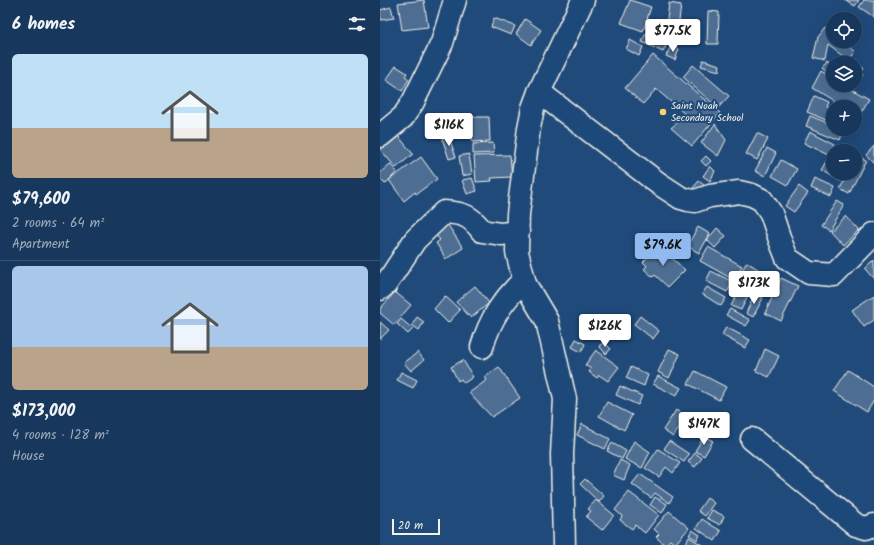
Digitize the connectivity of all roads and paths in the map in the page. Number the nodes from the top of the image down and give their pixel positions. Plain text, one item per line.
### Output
1 (455, 0) edge
2 (584, 0) edge
3 (539, 92) junction
4 (380, 136) edge
5 (518, 232) junction
6 (874, 234) edge
7 (524, 280) junction
8 (380, 289) edge
9 (482, 347) dead end
10 (752, 439) dead end
11 (874, 525) edge
12 (564, 545) edge

1 - 4 street
2 - 3 street
3 - 5 street
3 - 6 street
5 - 7 street
5 - 8 street
7 - 9 street
7 - 12 street
10 - 11 street

